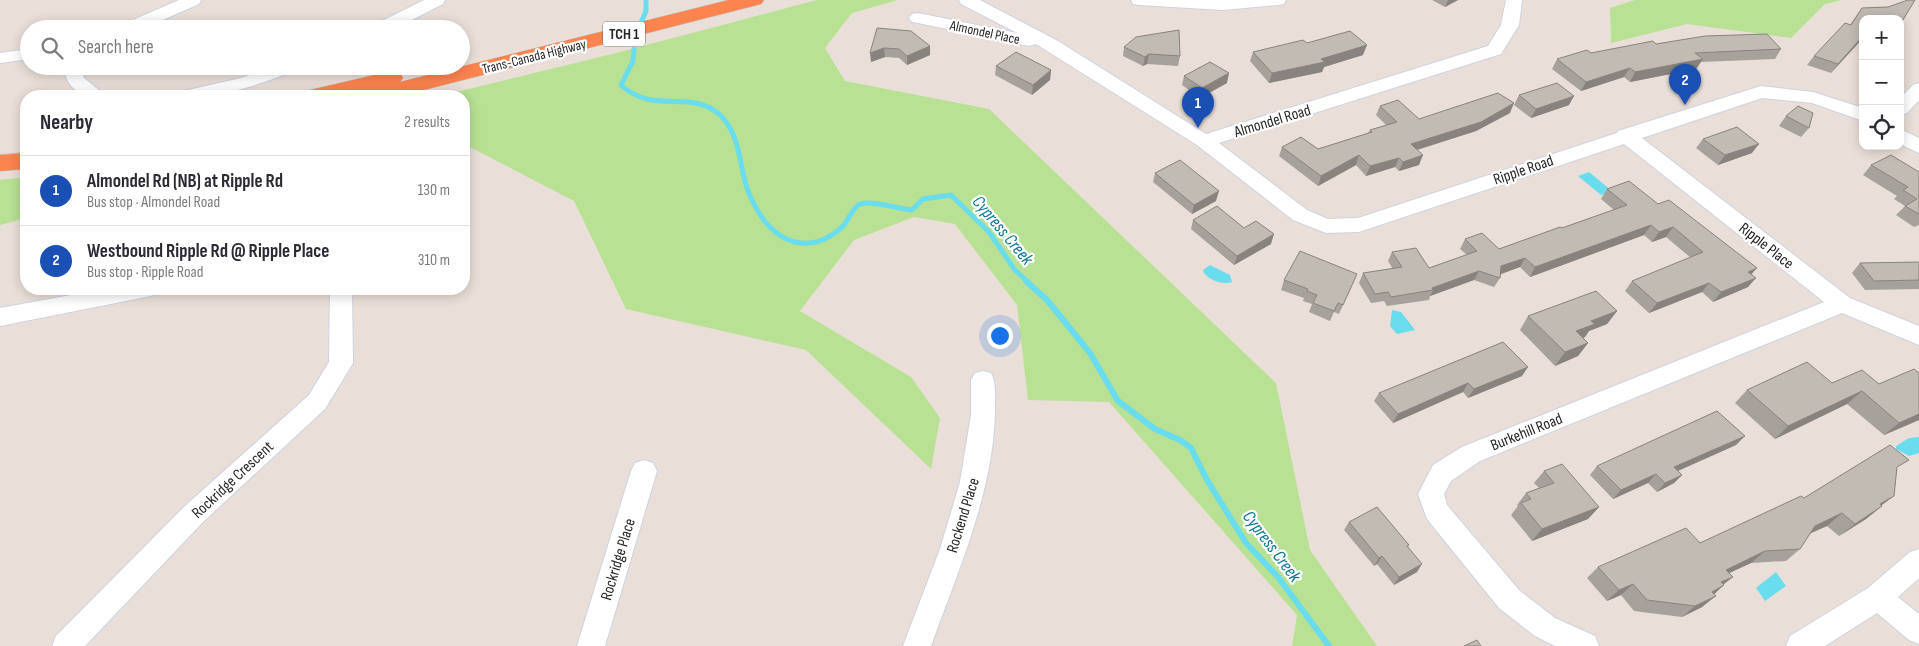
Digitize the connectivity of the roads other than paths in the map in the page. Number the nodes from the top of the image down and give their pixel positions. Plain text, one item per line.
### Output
1 (193, 0) edge
2 (437, 0) edge
3 (704, 0) edge
4 (754, 0) edge
5 (967, 0) edge
6 (1139, 0) edge
7 (1278, 0) edge
8 (1514, 0) edge
9 (918, 18) dead end
10 (147, 20) edge
11 (398, 20) edge
12 (1052, 45) junction
13 (20, 55) edge
14 (0, 58) edge
15 (492, 60) junction
16 (470, 61) edge
17 (470, 67) edge
18 (74, 75) edge
19 (267, 75) edge
20 (402, 75) edge
21 (442, 75) edge
22 (1919, 89) edge
23 (89, 90) edge
24 (214, 90) edge
25 (339, 90) edge
26 (393, 90) edge
27 (1904, 105) edge
28 (1859, 114) edge
29 (1625, 135) junction
30 (1904, 138) edge
31 (1204, 141) junction
32 (20, 146) edge
33 (1919, 147) edge
34 (0, 148) edge
35 (20, 161) edge
36 (0, 163) edge
37 (114, 295) edge
38 (341, 295) edge
39 (1842, 304) junction
40 (0, 316) edge
41 (1919, 336) edge
42 (983, 380) dead end
43 (644, 471) dead end
44 (1919, 560) edge
45 (1878, 597) junction
46 (1919, 631) edge
47 (66, 646) edge
48 (591, 646) edge
49 (918, 646) edge
50 (1585, 646) edge
51 (1800, 646) edge

1 - 10 street
2 - 11 street
3 - 15 highway, Trans-Canada Highway / TCH 1
4 - 15 highway, Trans-Canada Highway / TCH 1
5 - 12 street
6 - 7 street
8 - 31 street, Almondel Road
9 - 12 street, Almondel Place
12 - 31 street
13 - 14 street
15 - 16 highway, Trans-Canada Highway / TCH 1
15 - 17 highway, Trans-Canada Highway / TCH 1
18 - 23 street
19 - 24 street
20 - 25 highway
21 - 26 highway, Trans-Canada Highway / TCH 1
22 - 27 street
28 - 29 street, Ripple Road
29 - 31 street, Ripple Road
29 - 39 street, Ripple Place
30 - 33 street
32 - 34 highway
35 - 36 highway
37 - 40 street
38 - 47 street, Rockridge Crescent
39 - 41 street, Ripple Place
39 - 50 street, Burkehill Road
42 - 49 street, Rockend Place
43 - 48 street, Rockridge Place
44 - 45 street
45 - 46 street
45 - 51 street

